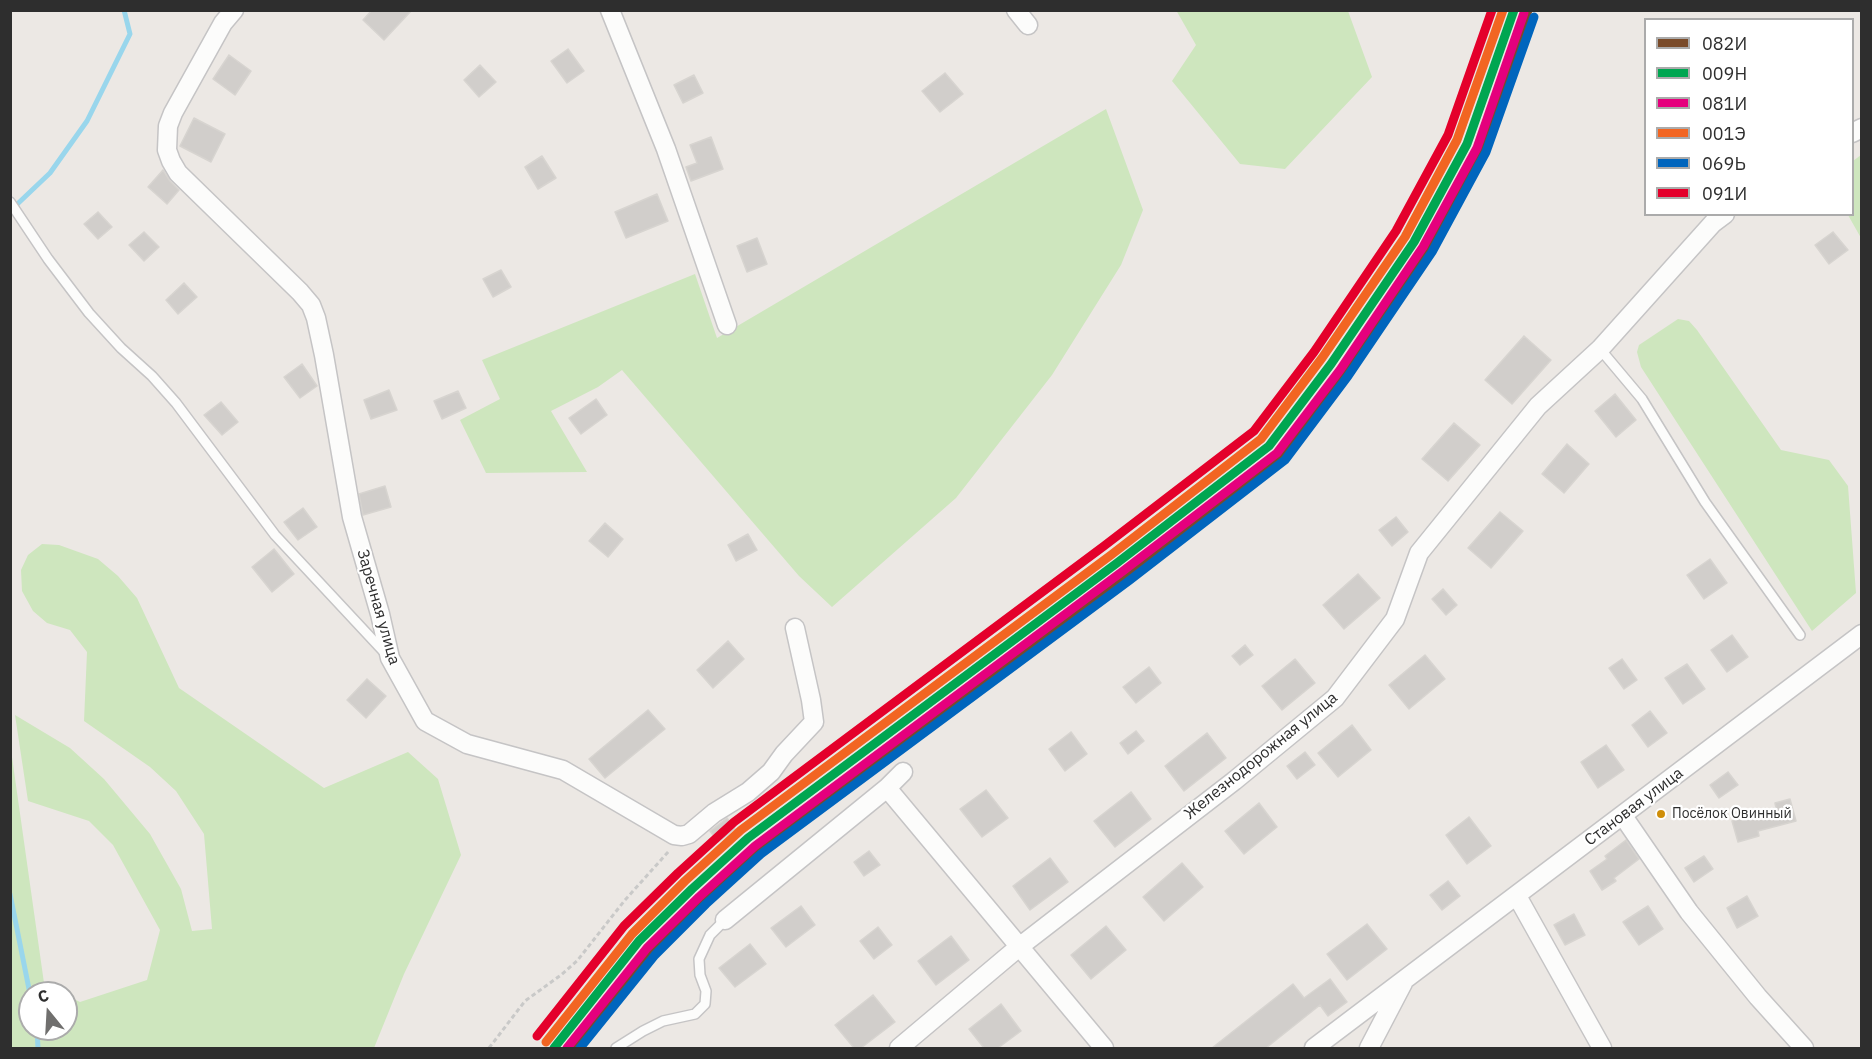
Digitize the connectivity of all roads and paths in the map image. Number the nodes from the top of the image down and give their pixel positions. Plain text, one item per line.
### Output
1 (234, 10) edge
2 (609, 10) edge
3 (1016, 10) edge
4 (1028, 25) dead end
5 (10, 202) edge
6 (1722, 216) edge
7 (727, 325) dead end
8 (1600, 349) junction
9 (795, 628) dead end
10 (1862, 634) edge
11 (1800, 635) dead end
12 (390, 658) junction
13 (903, 772) dead end
14 (887, 788) junction
15 (1623, 816) junction
16 (682, 836) junction
17 (1517, 896) junction
18 (725, 920) joint
19 (1019, 947) junction
20 (1405, 978) junction
21 (489, 1048) edge
22 (616, 1048) edge
23 (899, 1048) edge
24 (1104, 1048) edge
25 (1314, 1048) edge
26 (1369, 1048) edge
27 (1602, 1048) edge
28 (1804, 1048) edge

1 - 12 street, Заречная улица
2 - 7 street
3 - 4 street
5 - 12 lane
6 - 8 street, Железнодорожная улица
8 - 11 lane
8 - 19 street, Железнодорожная улица
9 - 16 street
10 - 15 street, Становая улица
12 - 16 street, Заречная улица
13 - 14 street
14 - 18 street
14 - 19 street
15 - 17 street, Становая улица
15 - 28 street
16 - 21 path
17 - 20 street, Становая улица
17 - 27 street
18 - 22 lane
19 - 23 street, Железнодорожная улица
19 - 24 street
20 - 25 street, Становая улица
20 - 26 street

